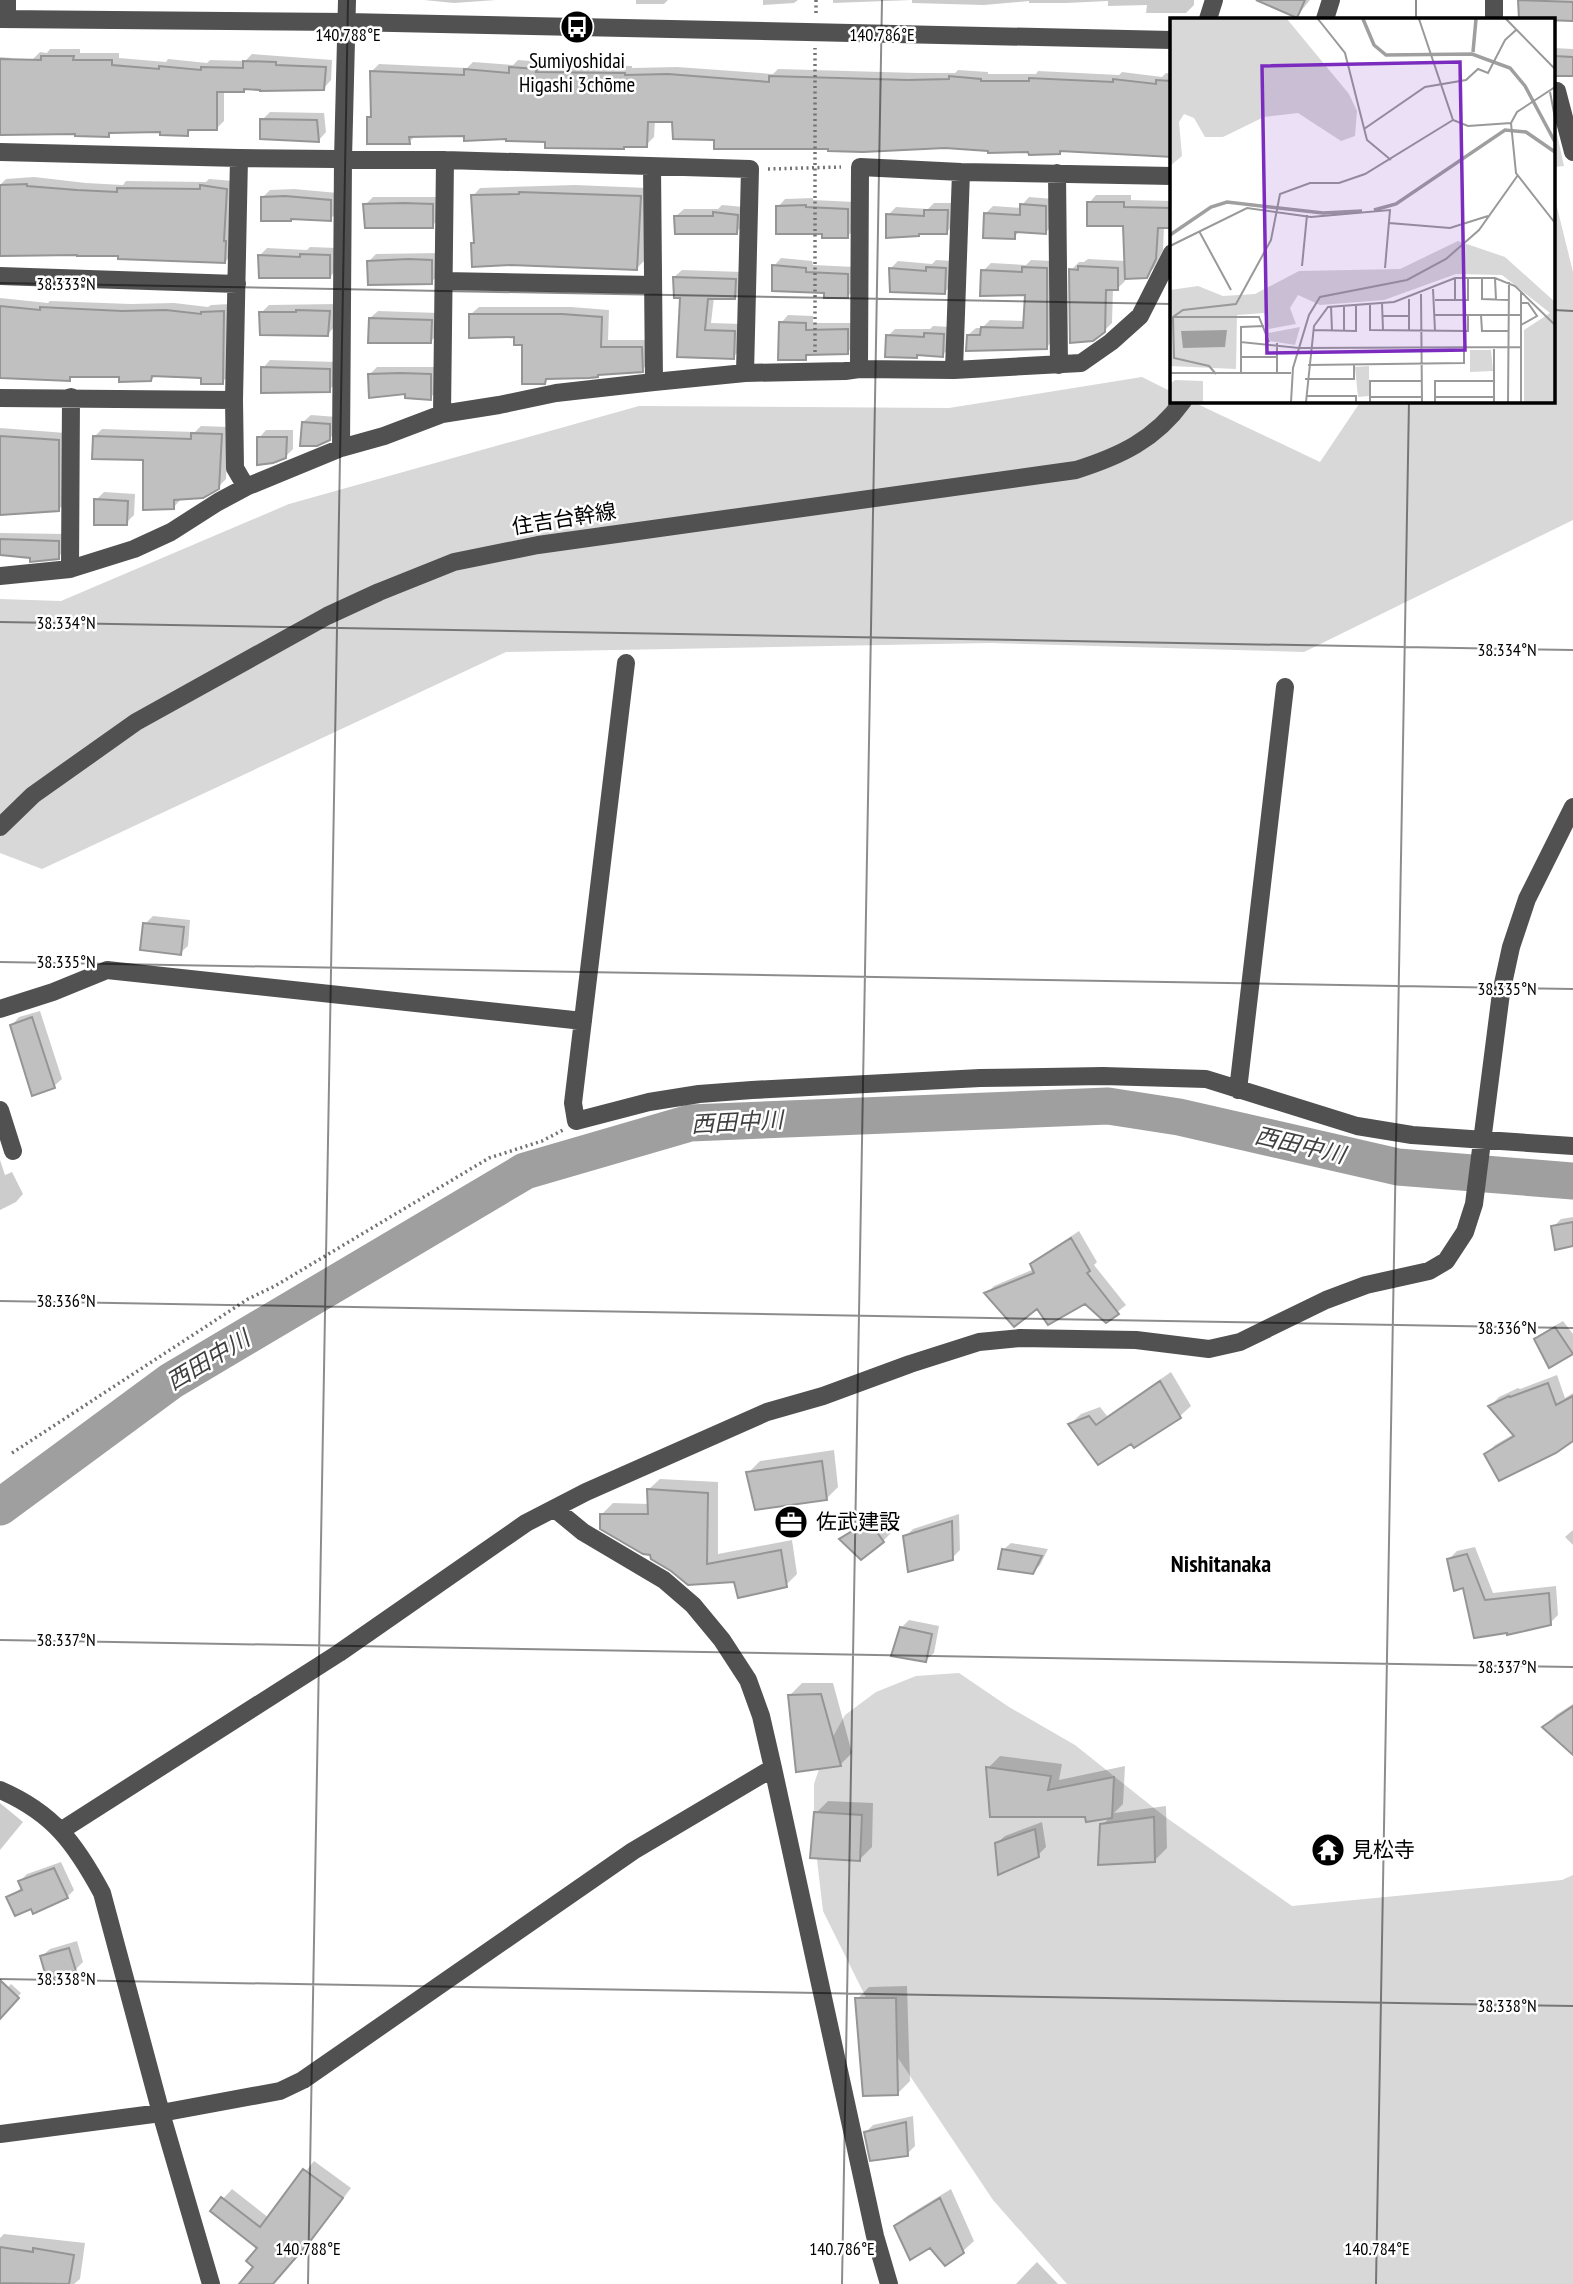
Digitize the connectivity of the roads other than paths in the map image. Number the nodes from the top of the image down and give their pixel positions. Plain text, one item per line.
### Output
1 (7, 0) edge
2 (347, 0) edge
3 (1214, 0) edge
4 (1331, 0) edge
5 (1494, 0) edge
6 (1208, 18) edge
7 (1325, 18) edge
8 (1494, 18) edge
9 (4, 19) edge
10 (347, 22) junction
11 (1170, 40) edge
12 (1561, 91) edge
13 (0, 152) edge
14 (1573, 152) edge
15 (239, 158) junction
16 (343, 159) junction
17 (445, 160) junction
18 (652, 167) junction
19 (961, 172) junction
20 (1058, 173) junction
21 (1170, 176) edge
22 (1170, 257) edge
23 (0, 276) edge
24 (444, 281) junction
25 (237, 284) junction
26 (653, 285) junction
27 (1059, 365) junction
28 (859, 369) junction
29 (954, 370) junction
30 (745, 373) junction
31 (654, 382) junction
32 (71, 397) junction
33 (0, 398) edge
34 (234, 400) junction
35 (1182, 402) edge
36 (442, 414) junction
37 (341, 448) junction
38 (246, 487) junction
39 (70, 569) junction
40 (0, 576) edge
41 (626, 663) dead end
42 (1285, 687) dead end
43 (1573, 807) edge
44 (0, 827) edge
45 (0, 1009) edge
46 (583, 1021) junction
47 (1238, 1090) junction
48 (0, 1110) edge
49 (1481, 1145) junction
50 (1573, 1146) edge
51 (13, 1151) dead end
52 (555, 1509) junction
53 (774, 1768) junction
54 (0, 1790) edge
55 (62, 1830) junction
56 (161, 2113) junction
57 (0, 2134) edge
58 (211, 2284) edge
59 (889, 2284) edge

1 - 9 street
2 - 10 street
3 - 6 street
4 - 7 street
5 - 8 street
9 - 10 street
10 - 11 street
10 - 16 street
12 - 14 street
13 - 15 street
15 - 16 street
15 - 25 street
16 - 17 street
16 - 37 street
17 - 18 street
17 - 24 street
18 - 26 street
18 - 30 street
19 - 20 street
19 - 28 street
19 - 29 street
20 - 21 street
20 - 27 street
22 - 27 street
23 - 25 street
24 - 26 street
24 - 36 street
25 - 34 street
26 - 31 street
27 - 29 street
28 - 29 street
28 - 30 street
30 - 31 street
31 - 36 street
32 - 33 street
32 - 34 street
32 - 39 street
34 - 38 street
35 - 44 street, 住吉台幹線
36 - 37 street
37 - 38 street
38 - 39 street
39 - 40 street
41 - 46 street
42 - 47 street
43 - 49 street
45 - 46 street
46 - 47 street
47 - 49 street
48 - 51 street
49 - 50 street
49 - 52 street
52 - 53 street
52 - 55 street
53 - 56 street
53 - 59 street
54 - 55 street
55 - 56 street
56 - 57 street
56 - 58 street

